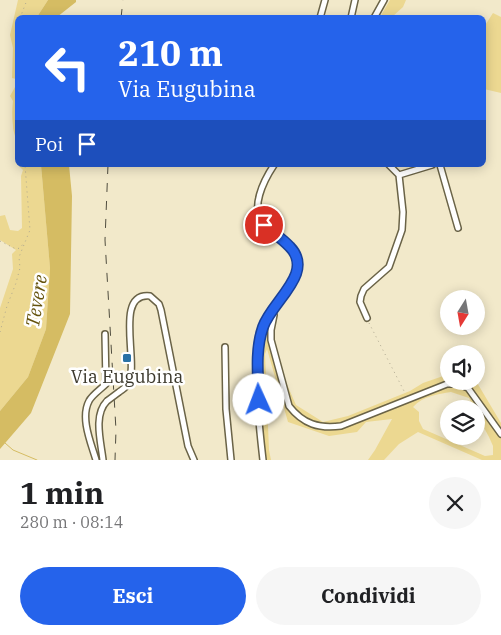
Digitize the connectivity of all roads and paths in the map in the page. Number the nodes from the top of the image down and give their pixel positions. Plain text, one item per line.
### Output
1 (27, 0) edge
2 (325, 0) edge
3 (355, 0) edge
4 (383, 1) edge
5 (21, 15) edge
6 (321, 15) edge
7 (352, 15) edge
8 (376, 15) edge
9 (25, 167) edge
10 (273, 167) edge
11 (391, 167) edge
12 (425, 167) edge
13 (441, 167) edge
14 (399, 175) junction
15 (458, 228) dead end
16 (26, 239) junction
17 (0, 241) edge
18 (271, 310) junction
19 (367, 318) joint
20 (0, 332) edge
21 (105, 334) dead end
22 (225, 347) dead end
23 (404, 391) dead end
24 (501, 434) edge
25 (96, 460) edge
26 (103, 460) edge
27 (194, 460) edge
28 (231, 460) edge
29 (263, 460) edge

1 - 5 path
2 - 6 street
3 - 7 street
4 - 8 street
9 - 16 path
10 - 18 street
11 - 14 street
12 - 14 street
13 - 15 street
14 - 19 street
16 - 17 path
16 - 20 path
18 - 24 street
18 - 29 street
19 - 23 path
21 - 25 street
22 - 28 street
26 - 27 street, bridge

